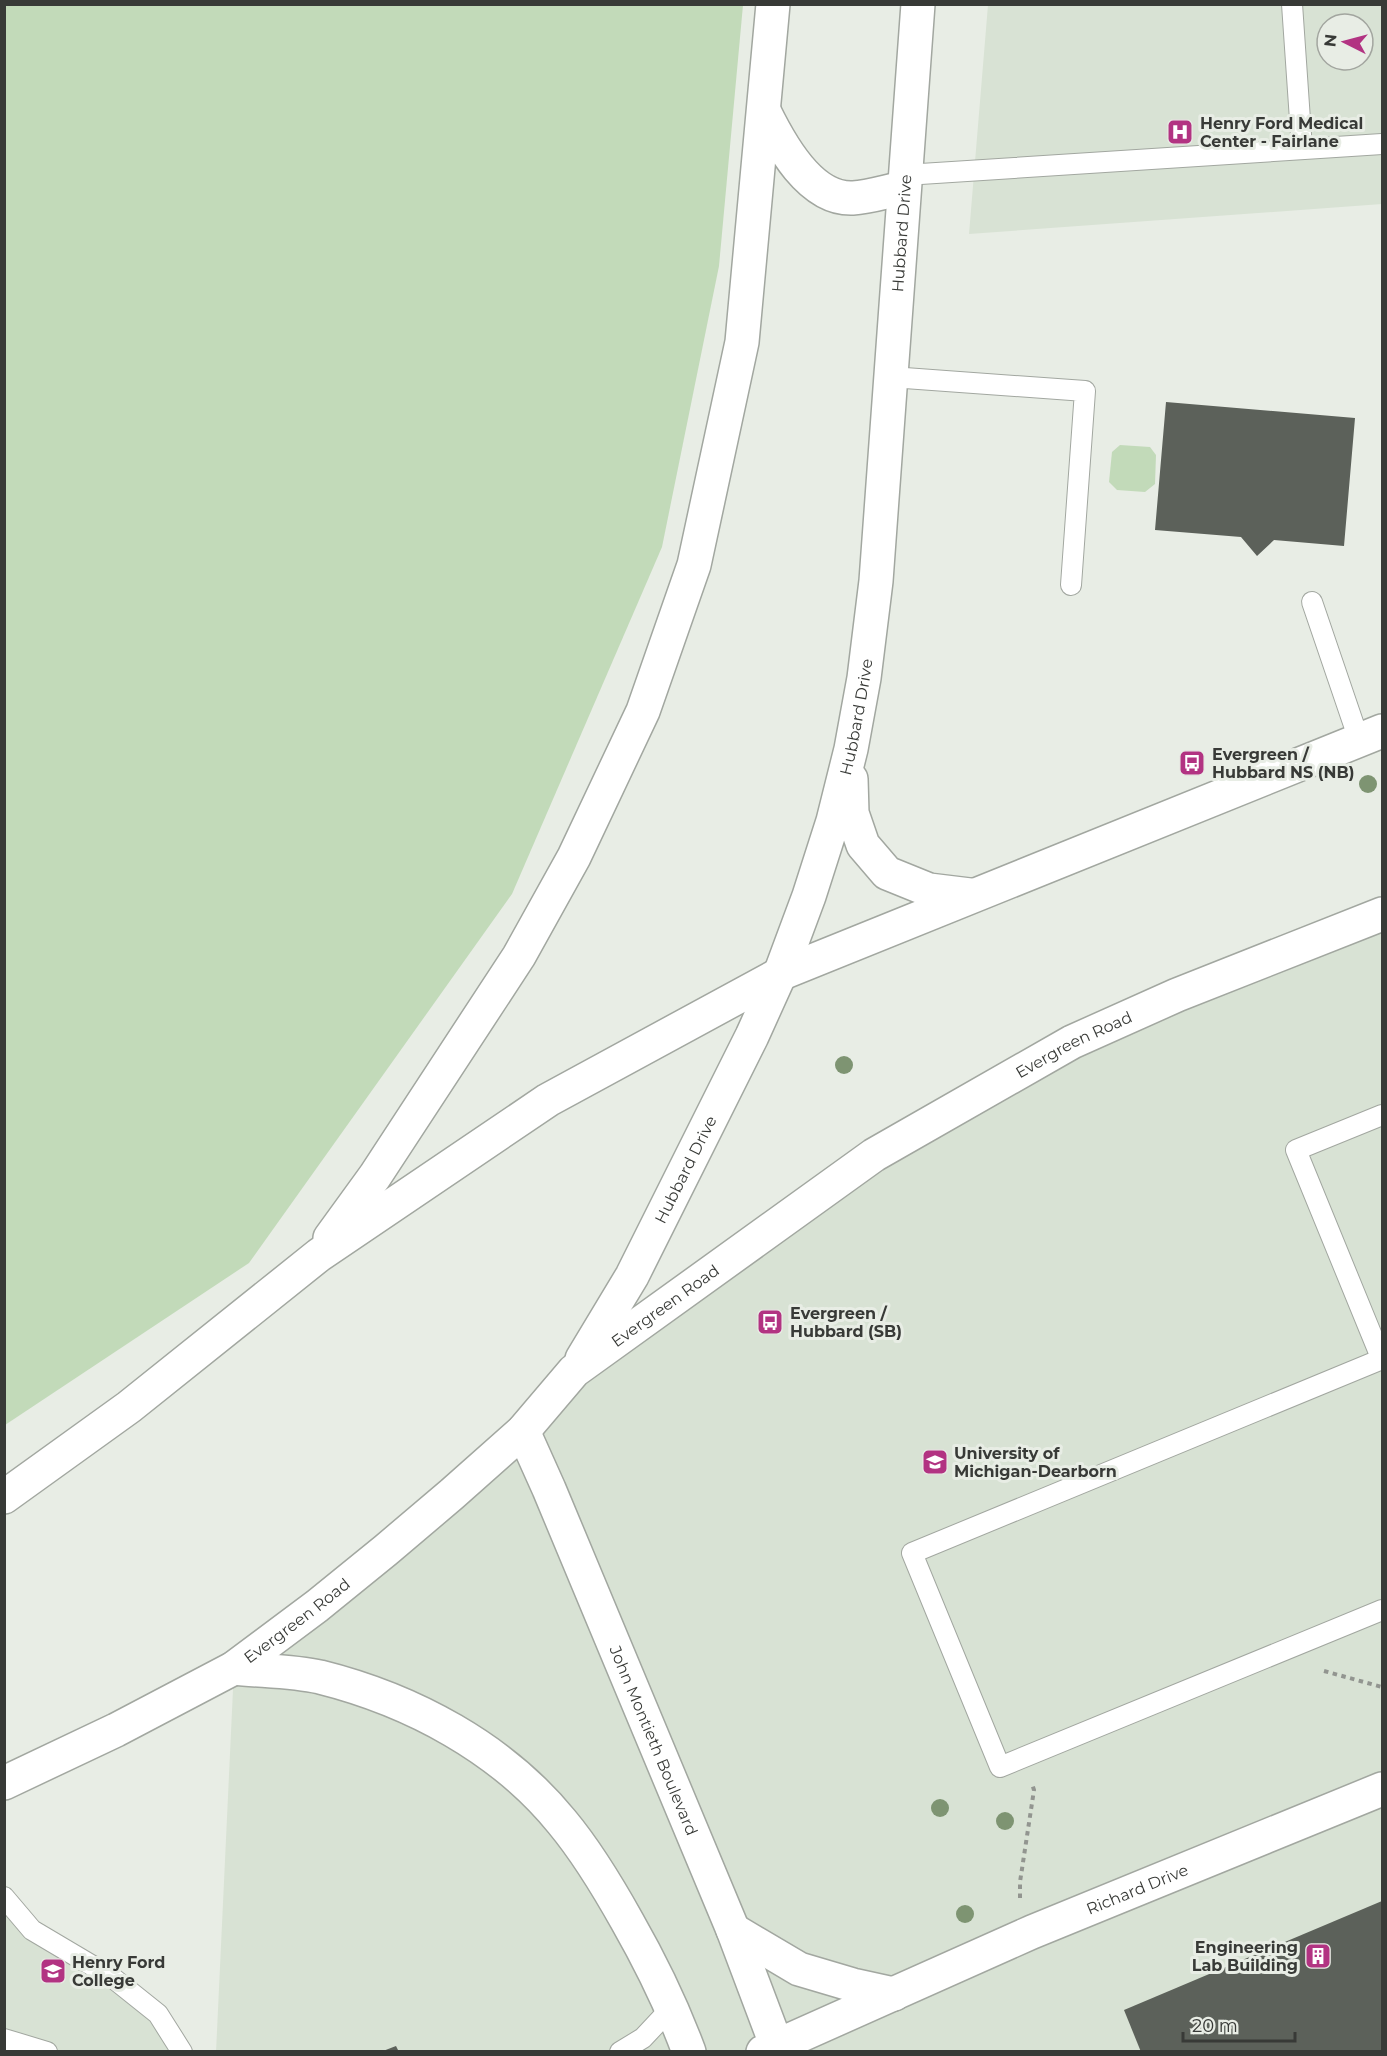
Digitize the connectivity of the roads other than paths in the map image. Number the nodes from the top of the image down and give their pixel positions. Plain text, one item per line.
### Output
1 (773, 4) edge
2 (918, 4) edge
3 (1292, 4) edge
4 (764, 111) junction
5 (1383, 144) edge
6 (1302, 149) junction
7 (904, 181) junction
8 (891, 377) junction
9 (1071, 585) dead end
10 (1312, 602) dead end
11 (1376, 734) edge
12 (851, 749) junction
13 (975, 895) junction
14 (1383, 914) edge
15 (780, 974) junction
16 (1383, 1115) edge
17 (319, 1255) junction
18 (1382, 1359) edge
19 (574, 1371) junction
20 (523, 1431) junction
21 (4, 1497) edge
22 (1383, 1610) edge
23 (234, 1668) junction
24 (4, 1783) edge
25 (1383, 1789) edge
26 (4, 1897) edge
27 (733, 1930) junction
28 (894, 1994) junction
29 (672, 2007) junction
30 (4, 2039) edge
31 (772, 2049) edge
32 (47, 2052) edge
33 (182, 2052) edge
34 (620, 2052) edge
35 (689, 2052) edge

1 - 4 street
2 - 7 street, Hubbard Drive
3 - 6 lane
4 - 7 street
4 - 17 street
5 - 6 lane
6 - 7 lane
7 - 8 street, Hubbard Drive
8 - 9 lane
8 - 12 street, Hubbard Drive
10 - 11 lane
11 - 13 street
12 - 13 street
12 - 15 street, Hubbard Drive
13 - 15 street
14 - 19 street, Evergreen Road
15 - 17 street
15 - 19 street, Hubbard Drive
16 - 18 lane
17 - 21 street
18 - 22 lane
19 - 20 street, Evergreen Road
20 - 23 street, Evergreen Road
20 - 27 street, John Montieth Boulevard
23 - 24 street, Evergreen Road
23 - 29 street
25 - 28 street, Richard Drive
26 - 33 lane
27 - 28 street
27 - 31 street, John Montieth Boulevard
28 - 31 street, Richard Drive
29 - 34 lane
29 - 35 street
30 - 32 lane

